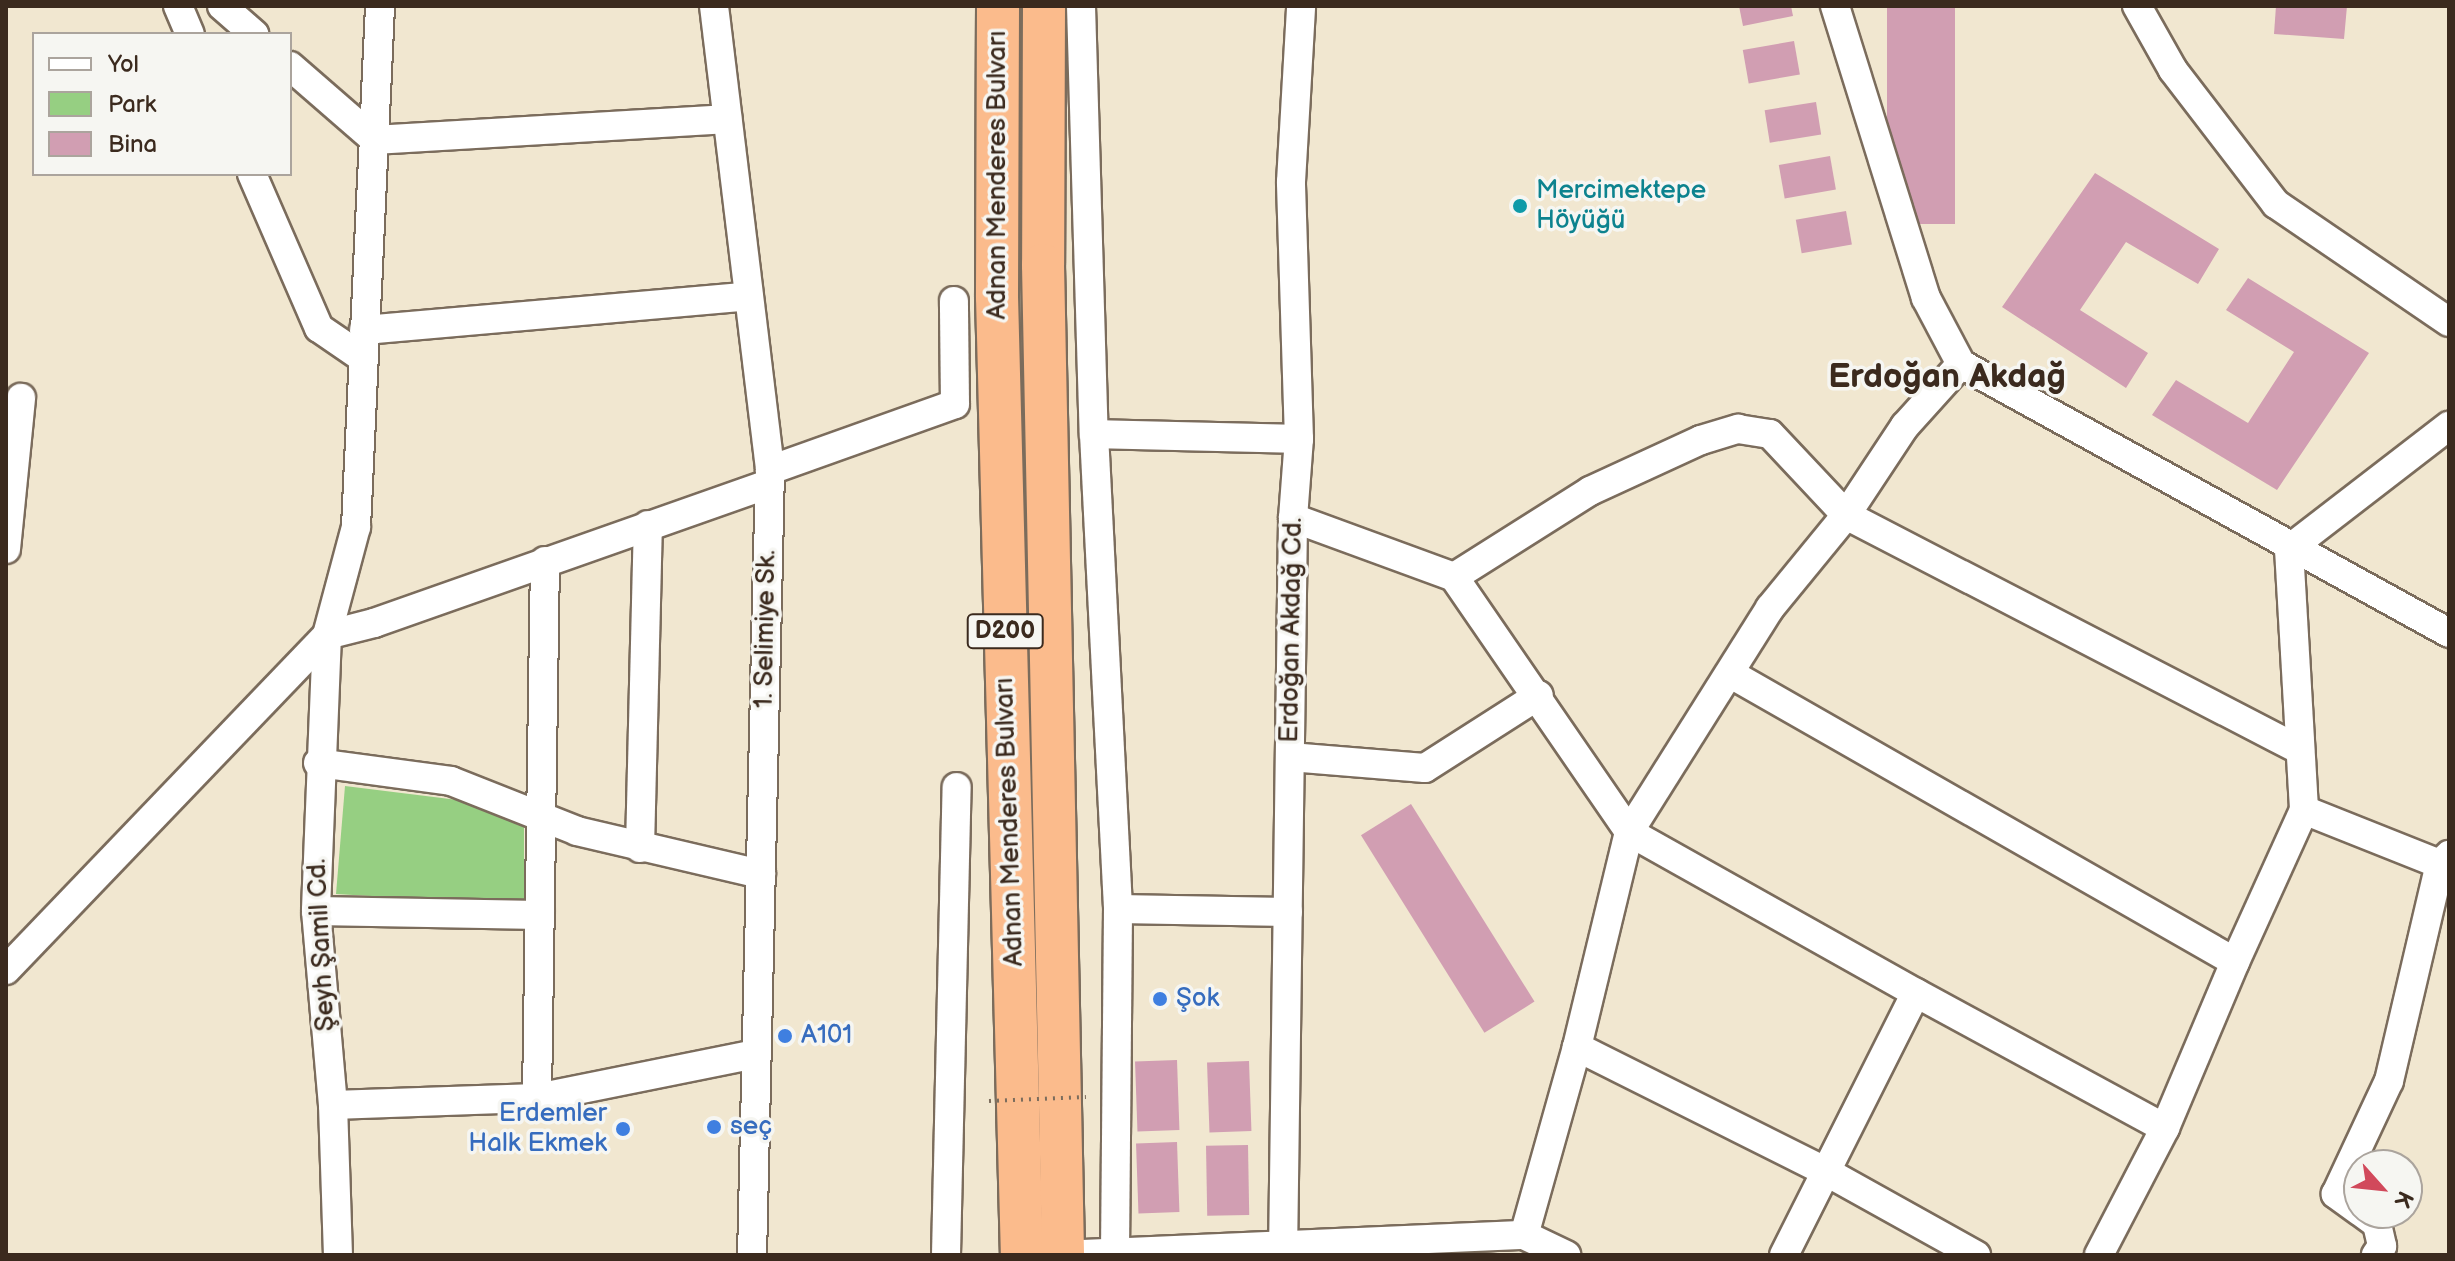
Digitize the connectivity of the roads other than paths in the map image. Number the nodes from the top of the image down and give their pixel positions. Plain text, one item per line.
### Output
1 (178, 6) edge
2 (222, 6) edge
3 (380, 6) edge
4 (714, 6) edge
5 (998, 6) edge
6 (1044, 6) edge
7 (1081, 6) edge
8 (1301, 6) edge
9 (1835, 6) edge
10 (2137, 6) edge
11 (189, 32) edge
12 (252, 32) edge
13 (292, 68) edge
14 (727, 119) junction
15 (375, 140) junction
16 (1043, 168) junction
17 (1084, 169) junction
18 (253, 176) edge
19 (749, 296) junction
20 (954, 301) dead end
21 (2449, 322) edge
22 (364, 344) junction
23 (1961, 364) junction
24 (21, 398) dead end
25 (2449, 426) edge
26 (1094, 434) junction
27 (1299, 439) junction
28 (770, 477) junction
29 (1846, 515) junction
30 (1293, 518) junction
31 (648, 525) junction
32 (6, 549) edge
33 (2289, 549) junction
34 (545, 561) junction
35 (1454, 577) junction
36 (2449, 633) edge
37 (327, 635) junction
38 (1731, 674) junction
39 (1539, 695) junction
40 (2300, 750) junction
41 (1290, 757) junction
42 (318, 763) junction
43 (957, 787) dead end
44 (2304, 810) junction
45 (541, 817) junction
46 (1629, 832) junction
47 (640, 848) junction
48 (2445, 859) edge
49 (761, 874) junction
50 (1118, 909) junction
51 (316, 911) junction
52 (1288, 912) junction
53 (540, 915) junction
54 (17, 940) edge
55 (2235, 962) junction
56 (6, 970) edge
57 (1916, 993) junction
58 (1577, 1047) junction
59 (756, 1054) junction
60 (537, 1098) junction
61 (333, 1105) junction
62 (2165, 1128) junction
63 (2357, 1149) edge
64 (1825, 1171) junction
65 (2343, 1179) edge
66 (2343, 1199) edge
67 (2378, 1229) edge
68 (1524, 1235) junction
69 (1283, 1251) edge
70 (1115, 1254) edge
71 (338, 1255) edge
72 (752, 1255) edge
73 (946, 1255) edge
74 (1022, 1255) edge
75 (1063, 1255) edge
76 (1566, 1255) edge
77 (1784, 1255) edge
78 (1976, 1255) edge
79 (2099, 1255) edge
80 (2376, 1255) edge

1 - 11 street
2 - 12 street
3 - 15 street, Şeyh Şamil Cd.
4 - 14 street, 1. Selimiye Sk.
5 - 74 highway, Adnan Menderes Bulvarı / D200
6 - 16 highway, Adnan Menderes Bulvarı / D200
7 - 17 street
8 - 27 street, Erdoğan Akdağ Cd.
9 - 23 street
10 - 21 street
13 - 15 street
14 - 15 street
14 - 19 street, 1. Selimiye Sk.
15 - 22 street, Şeyh Şamil Cd.
16 - 17 street
16 - 75 highway, Adnan Menderes Bulvarı / D200
17 - 26 street
18 - 22 street
19 - 22 street
19 - 28 street, 1. Selimiye Sk.
20 - 28 street
22 - 37 street, Şeyh Şamil Cd.
23 - 29 street
23 - 33 street
24 - 32 street
25 - 33 street
26 - 27 street
26 - 50 street
27 - 30 street, Erdoğan Akdağ Cd.
28 - 31 street
28 - 49 street, 1. Selimiye Sk.
29 - 35 street
29 - 38 street
29 - 40 street
30 - 35 street
30 - 41 street, Erdoğan Akdağ Cd.
31 - 34 street
31 - 47 street
33 - 36 street
33 - 40 street
34 - 37 street
34 - 45 street
35 - 39 street
37 - 42 street, Şeyh Şamil Cd.
37 - 54 street
38 - 46 street
38 - 55 street
39 - 41 street
39 - 46 street
40 - 44 street
41 - 52 street, Erdoğan Akdağ Cd.
42 - 45 street
42 - 51 street, Şeyh Şamil Cd.
43 - 73 street
44 - 48 street
44 - 55 street
45 - 47 street
45 - 53 street
46 - 57 street
46 - 58 street
47 - 49 street
48 - 63 street
49 - 59 street, 1. Selimiye Sk.
50 - 52 street
50 - 70 street
51 - 53 street
51 - 61 street, Şeyh Şamil Cd.
52 - 69 street, Erdoğan Akdağ Cd.
53 - 60 street
54 - 56 street
55 - 62 street
57 - 62 street
57 - 64 street
58 - 64 street
58 - 68 street
59 - 60 street
59 - 72 street, 1. Selimiye Sk.
60 - 61 street
61 - 71 street, Şeyh Şamil Cd.
62 - 79 street
64 - 77 street
64 - 78 street
65 - 66 street
67 - 80 street
68 - 69 street
68 - 76 street
69 - 70 street
70 - 75 street

